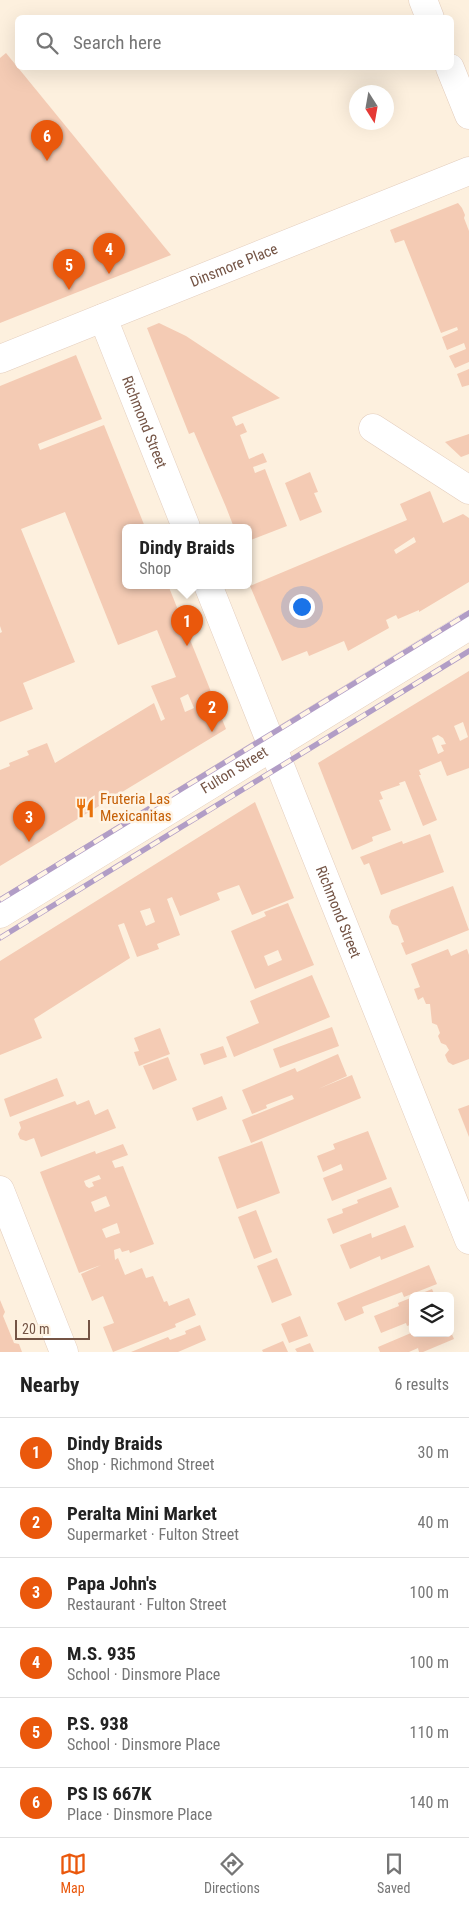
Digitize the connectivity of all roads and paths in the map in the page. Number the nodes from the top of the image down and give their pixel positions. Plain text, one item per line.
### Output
1 (423, 0) edge
2 (429, 15) edge
3 (451, 70) edge
4 (469, 115) edge
5 (469, 172) edge
6 (103, 318) junction
7 (0, 359) edge
8 (373, 428) dead end
9 (469, 490) edge
10 (185, 524) edge
11 (210, 589) edge
12 (469, 626) edge
13 (272, 747) junction
14 (0, 914) edge
15 (0, 1190) edge
16 (469, 1240) edge
17 (64, 1352) edge

1 - 2 street
3 - 4 street
5 - 6 street, Dinsmore Place
6 - 7 street, Dinsmore Place
6 - 10 street, Richmond Street
8 - 9 street
11 - 13 street, Richmond Street
12 - 13 street, Fulton Street
13 - 14 street, Fulton Street
13 - 16 street, Richmond Street
15 - 17 street

